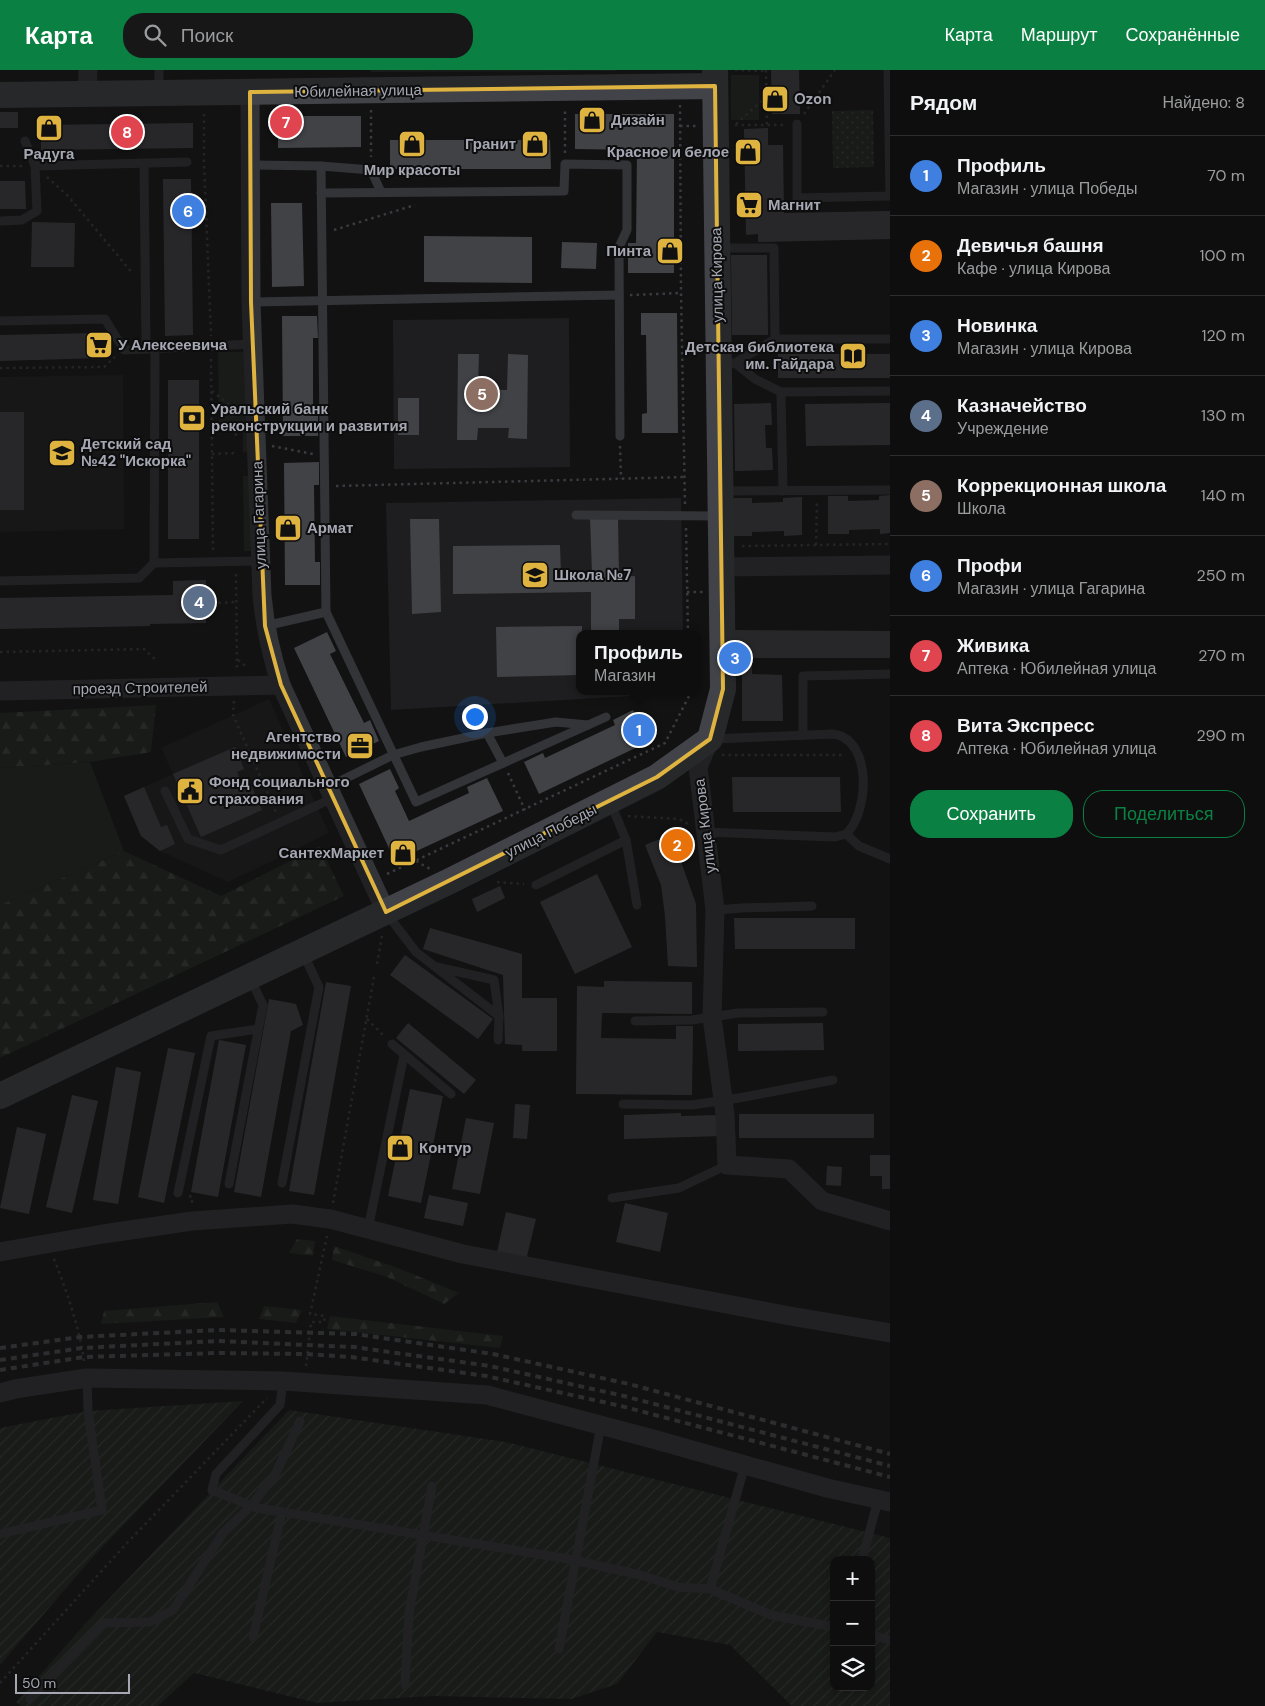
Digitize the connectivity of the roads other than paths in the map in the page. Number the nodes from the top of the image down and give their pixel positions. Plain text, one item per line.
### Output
1 (888, 70) edge
2 (719, 75) edge
3 (88, 82) edge
4 (159, 82) edge
5 (250, 92) junction
6 (0, 95) edge
7 (797, 124) road end
8 (24, 140) dead end
9 (187, 162) dead end
10 (144, 163) junction
11 (250, 165) junction
12 (35, 166) junction
13 (321, 166) junction
14 (381, 192) junction
15 (321, 193) junction
16 (0, 220) edge
17 (717, 248) junction
18 (619, 295) junction
19 (322, 301) junction
20 (251, 302) junction
21 (0, 321) edge
22 (776, 339) junction
23 (890, 339) edge
24 (253, 344) junction
25 (150, 348) junction
26 (727, 363) junction
27 (890, 391) edge
28 (781, 392) junction
29 (620, 436) road end
30 (890, 490) edge
31 (783, 491) junction
32 (721, 503) junction
33 (576, 515) dead end
34 (261, 561) junction
35 (154, 563) junction
36 (890, 565) edge
37 (722, 567) junction
38 (0, 581) edge
39 (326, 612) junction
40 (265, 626) junction
41 (890, 674) edge
42 (281, 685) junction
43 (0, 691) edge
44 (606, 717) dead end
45 (588, 725) junction
46 (487, 732) junction
47 (803, 736) junction
48 (715, 747) junction
49 (393, 756) junction
50 (503, 763) junction
51 (165, 791) dead end
52 (331, 792) junction
53 (613, 808) junction
54 (705, 832) junction
55 (846, 834) junction
56 (626, 840) junction
57 (890, 859) edge
58 (536, 885) dead end
59 (637, 905) dead end
60 (812, 906) dead end
61 (716, 910) junction
62 (384, 924) junction
63 (302, 952) junction
64 (434, 966) junction
65 (250, 977) junction
66 (823, 1012) dead end
67 (499, 1016) junction
68 (712, 1017) junction
69 (635, 1021) dead end
70 (258, 1029) junction
71 (498, 1040) dead end
72 (392, 1044) road end
73 (404, 1055) junction
74 (833, 1080) dead end
75 (451, 1094) dead end
76 (0, 1096) edge
77 (723, 1100) junction
78 (623, 1104) dead end
79 (727, 1165) junction
80 (282, 1183) dead end
81 (230, 1184) dead end
82 (178, 1193) dead end
83 (612, 1198) dead end
84 (890, 1221) edge
85 (368, 1229) junction
86 (0, 1252) edge
87 (890, 1333) edge
88 (87, 1378) junction
89 (283, 1381) junction
90 (0, 1393) edge
91 (300, 1421) dead end
92 (601, 1425) junction
93 (745, 1465) junction
94 (432, 1486) dead end
95 (884, 1501) edge
96 (252, 1506) junction
97 (282, 1512) junction
98 (0, 1534) edge
99 (423, 1535) junction
100 (863, 1556) edge
101 (576, 1561) junction
102 (710, 1590) junction
103 (830, 1626) edge
104 (875, 1636) edge
105 (253, 1637) dead end
106 (890, 1640) edge
107 (559, 1648) dead end
108 (405, 1685) dead end
109 (30, 1699) dead end

1 - 7 lane
2 - 5 street, Юбилейная улица
2 - 17 street, улица Кирова
3 - 4 street, Юбилейная улица
3 - 6 street, Юбилейная улица
4 - 5 street, Юбилейная улица
5 - 11 street, улица Гагарина
8 - 12 lane
9 - 10 lane
10 - 12 lane
10 - 25 lane
11 - 13 lane
11 - 20 street, улица Гагарина
12 - 16 lane
13 - 14 lane
13 - 15 lane
14 - 15 lane
14 - 18 lane
15 - 19 lane
17 - 22 lane
17 - 26 street, улица Кирова
18 - 19 lane
18 - 29 lane
19 - 20 lane
19 - 39 lane
20 - 24 street, улица Гагарина
21 - 25 lane
22 - 23 lane
22 - 26 lane
24 - 25 lane
24 - 34 street, улица Гагарина
25 - 35 lane
26 - 28 lane
26 - 32 street, улица Кирова
27 - 28 lane
28 - 31 lane
30 - 31 lane
31 - 32 lane
32 - 33 lane
32 - 37 street, улица Кирова
34 - 35 lane
34 - 40 street, улица Гагарина
35 - 38 lane
36 - 37 street
37 - 48 street, улица Кирова
39 - 40 lane
39 - 49 lane
40 - 42 street, улица Гагарина
41 - 47 lane
42 - 43 street, проезд Строителей
42 - 52 street, улица Гагарина
44 - 45 lane
45 - 46 lane
45 - 50 lane
46 - 49 lane
46 - 50 lane
47 - 48 lane
47 - 55 lane
48 - 53 street, улица Победы
48 - 54 street, улица Кирова
49 - 50 lane
49 - 52 lane
51 - 52 lane
52 - 62 street, улица Гагарина
53 - 56 lane
53 - 62 street, улица Победы
54 - 55 lane
54 - 61 street, улица Кирова
55 - 57 lane
56 - 58 lane
56 - 59 lane
60 - 61 lane
61 - 68 street, улица Кирова
62 - 63 street, улица Победы
62 - 64 lane
63 - 65 street, улица Победы
63 - 80 lane
64 - 67 lane
64 - 67 lane
65 - 70 lane
65 - 76 street, улица Победы
66 - 68 lane
67 - 71 lane
68 - 69 lane
68 - 77 street, улица Кирова
70 - 81 lane
70 - 82 lane
72 - 73 lane
73 - 75 lane
73 - 85 lane
74 - 77 lane
77 - 78 lane
77 - 79 street, улица Кирова
79 - 83 lane
79 - 84 street
85 - 86 street
85 - 87 street
88 - 89 street
88 - 90 street
88 - 98 lane
89 - 92 street
89 - 96 lane
91 - 96 lane
92 - 93 street
92 - 101 lane
93 - 95 street
93 - 102 lane
94 - 99 lane
95 - 100 lane
96 - 97 lane
96 - 109 lane
97 - 99 lane
97 - 105 lane
99 - 101 lane
99 - 108 lane
101 - 102 lane
101 - 107 lane
102 - 103 lane
104 - 106 lane

